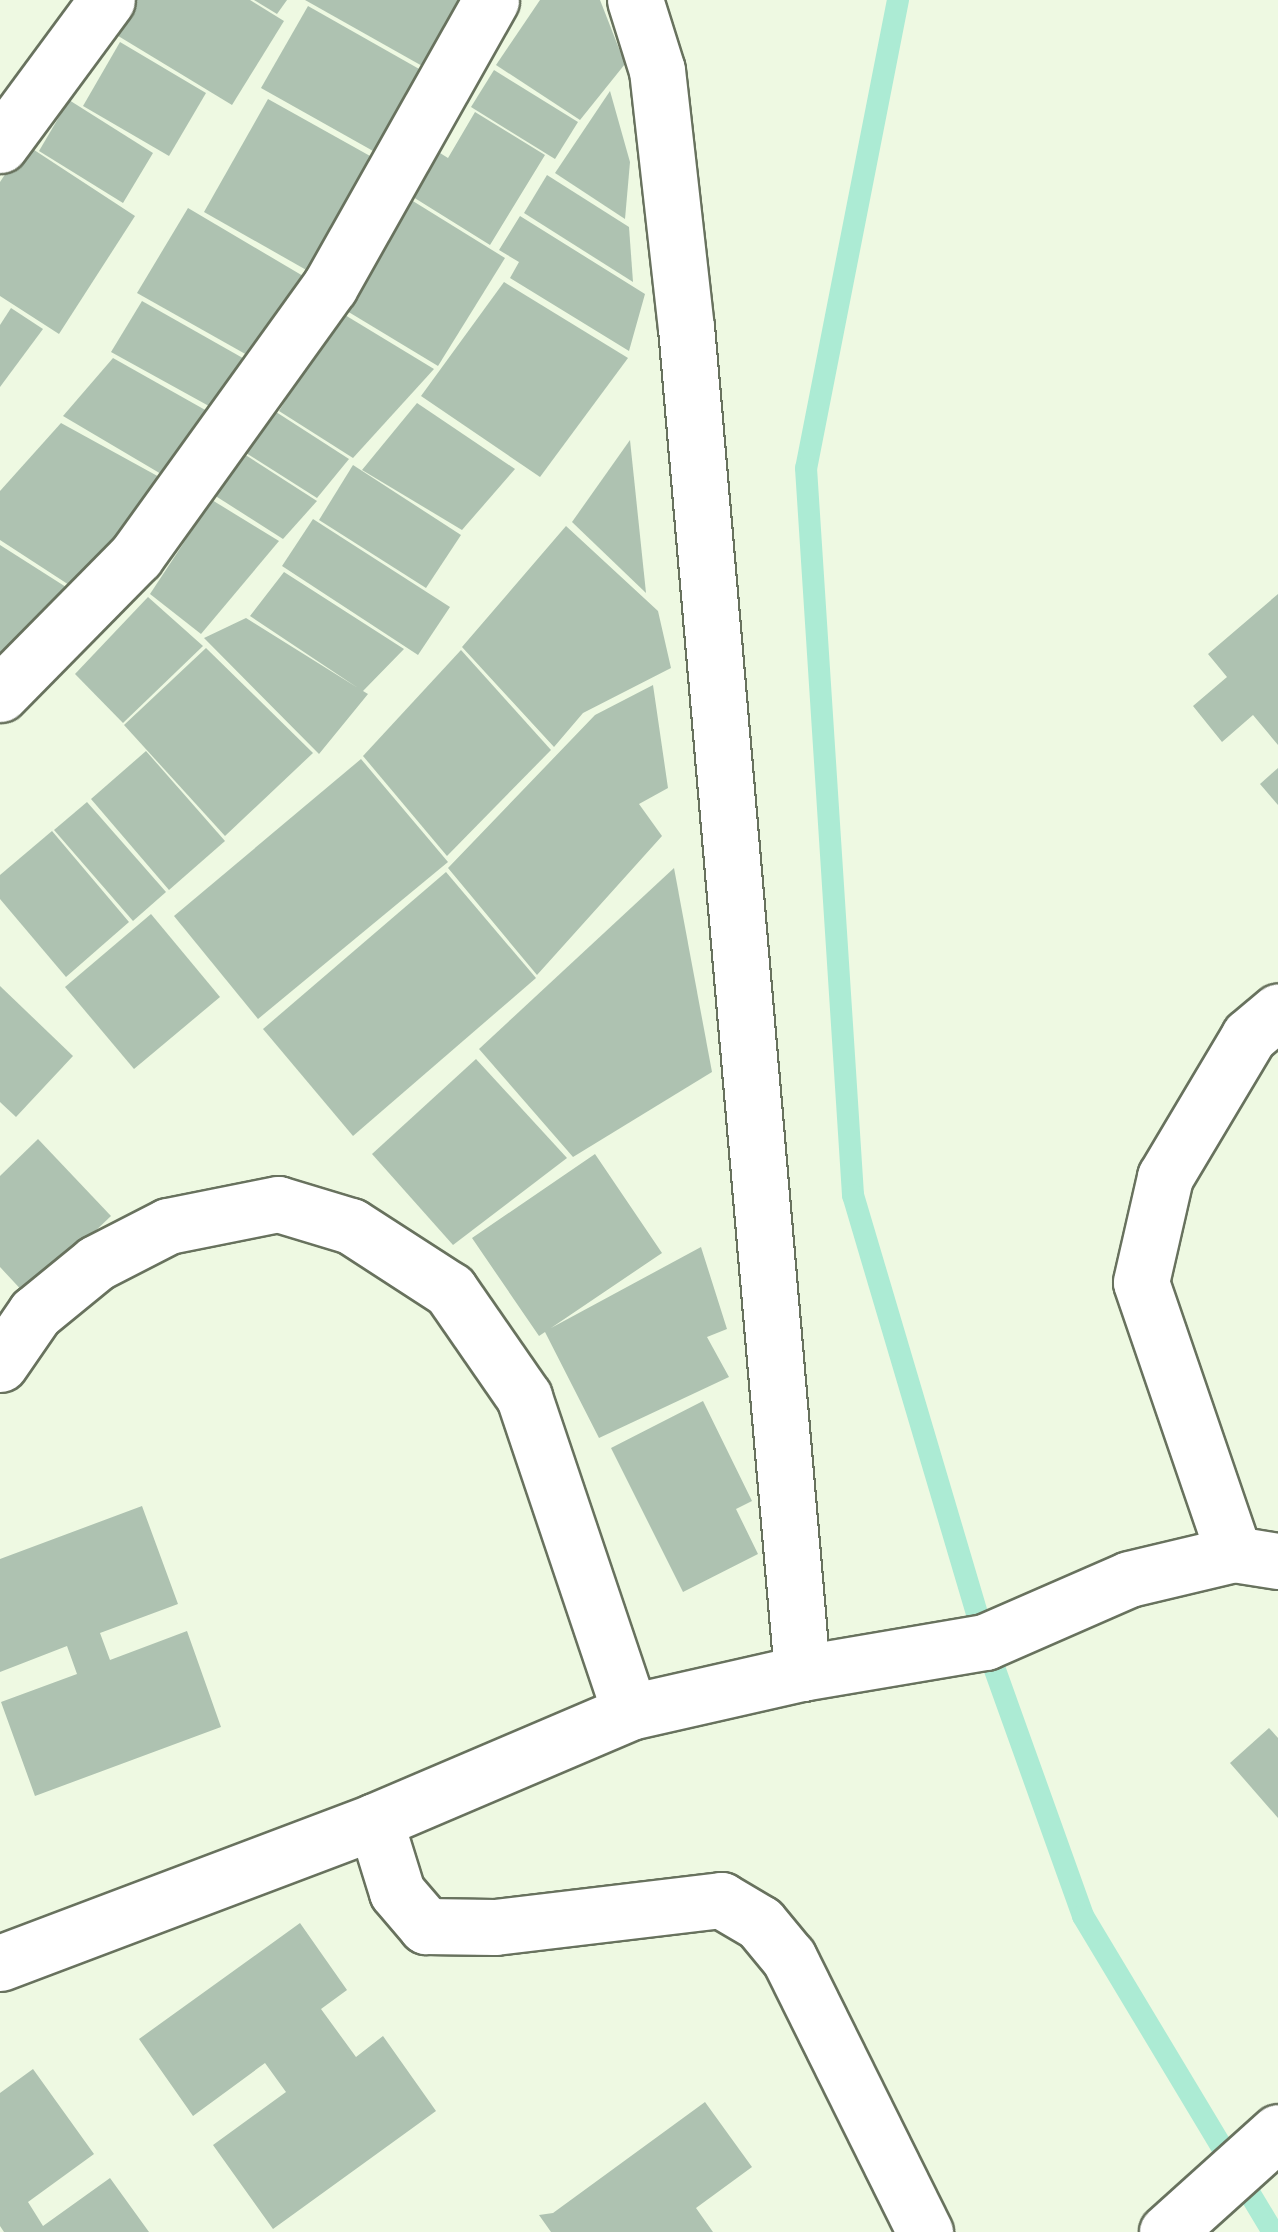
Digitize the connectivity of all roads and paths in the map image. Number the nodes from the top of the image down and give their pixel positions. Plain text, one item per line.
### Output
1 (107, 0) edge
2 (491, 0) edge
3 (634, 0) edge
4 (0, 145) edge
5 (0, 694) edge
6 (1278, 1012) edge
7 (0, 1364) edge
8 (1256, 1558) edge
9 (802, 1672) junction
10 (630, 1712) junction
11 (375, 1820) junction
12 (0, 1964) edge
13 (1278, 2132) edge
14 (925, 2232) edge
15 (1167, 2232) edge

1 - 4 street
2 - 5 street
3 - 9 street
6 - 8 street
7 - 10 street
8 - 9 street
9 - 10 street
10 - 11 street
11 - 12 street
11 - 14 street
13 - 15 street

